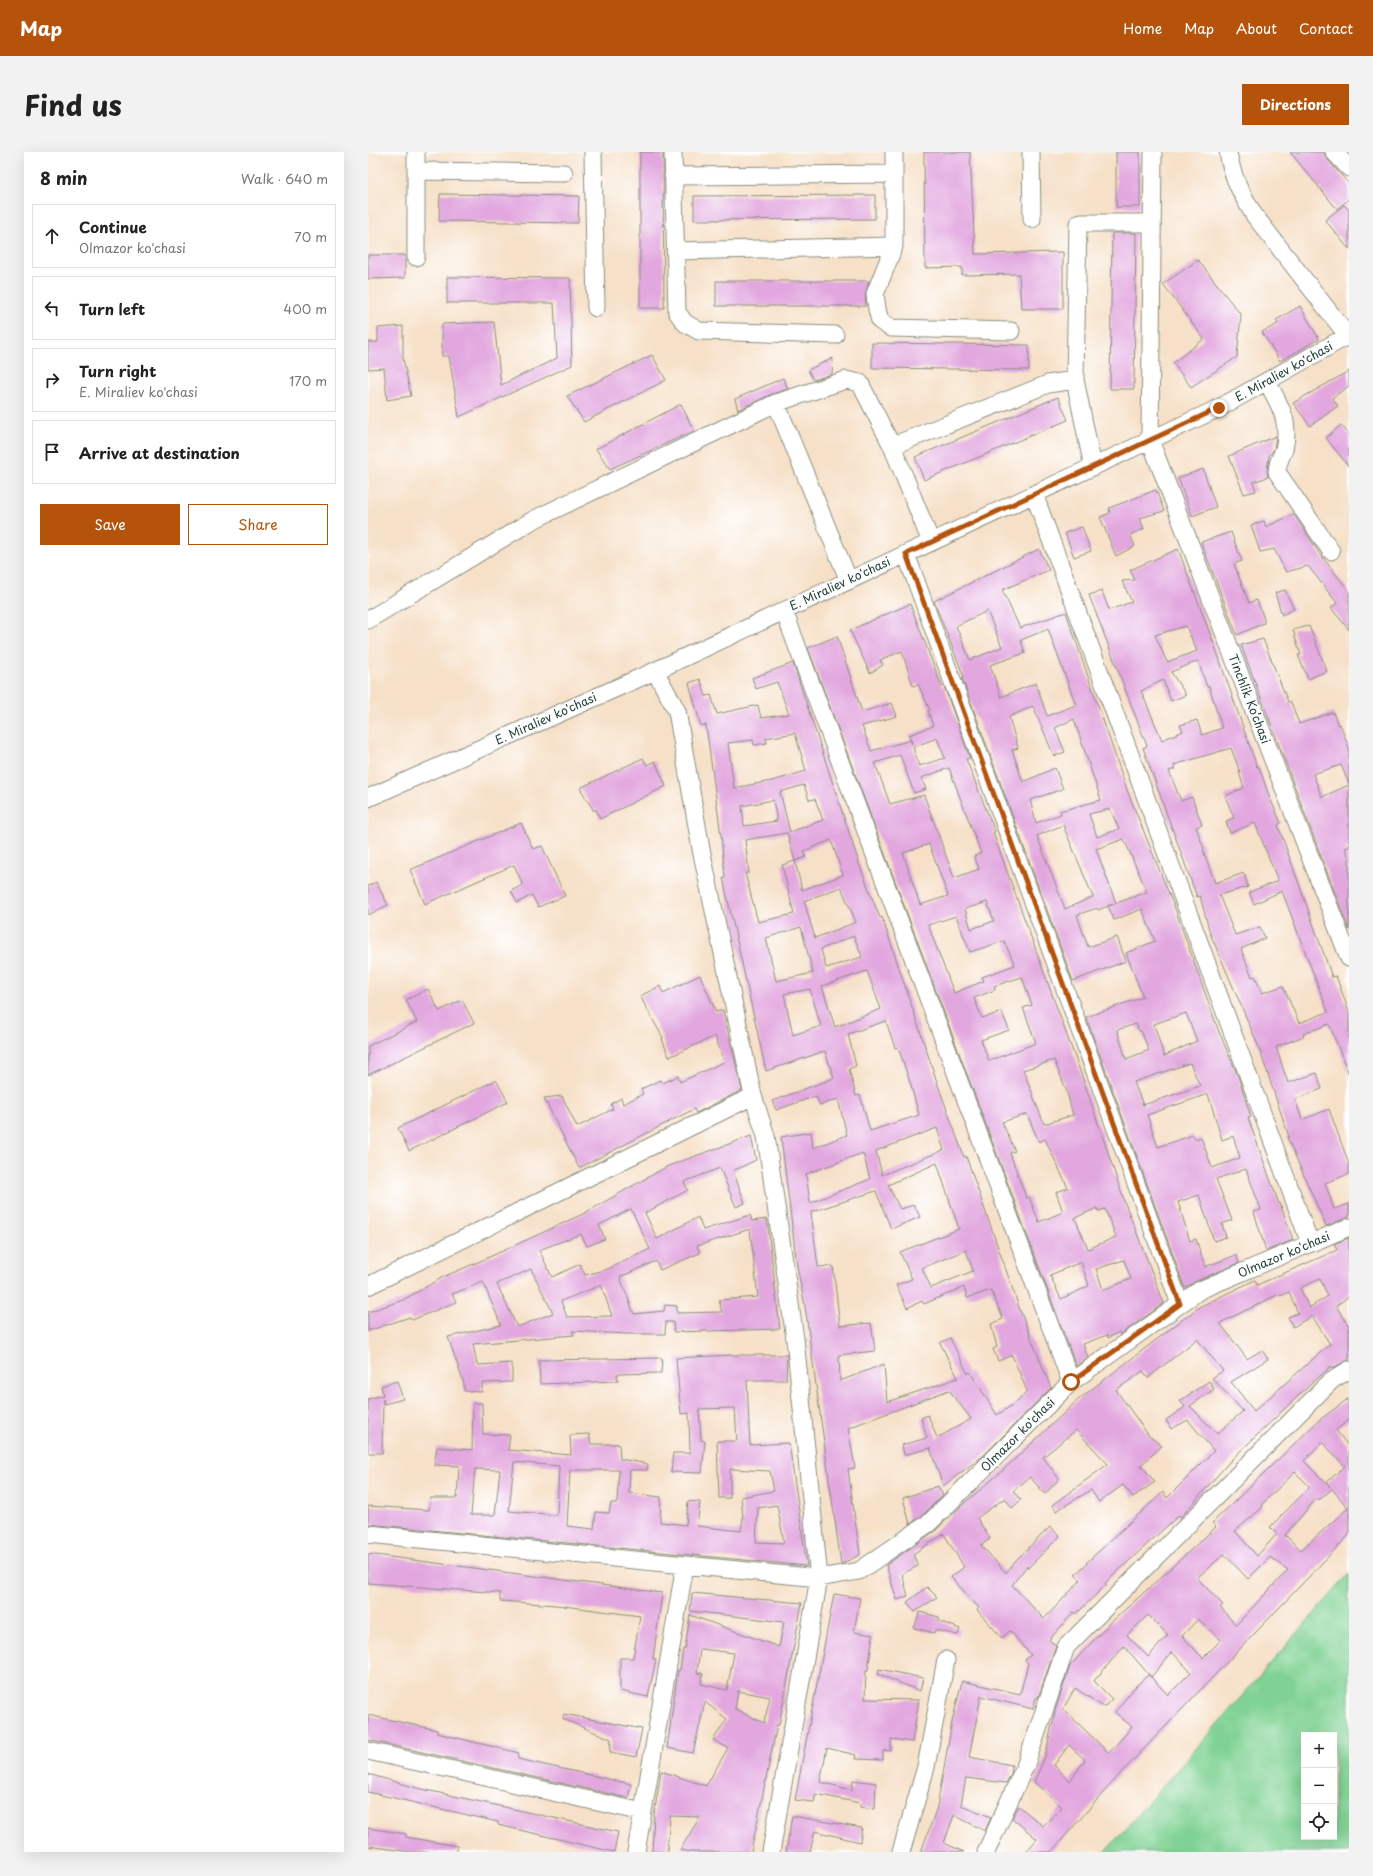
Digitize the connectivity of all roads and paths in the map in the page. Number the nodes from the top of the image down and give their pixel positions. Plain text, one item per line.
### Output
1 (416, 152) edge
2 (593, 152) edge
3 (673, 152) edge
4 (894, 152) edge
5 (1031, 152) edge
6 (1153, 152) edge
7 (1228, 152) edge
8 (1334, 152) edge
9 (1349, 168) edge
10 (416, 171) junction
11 (564, 173) dead end
12 (894, 174) junction
13 (673, 176) junction
14 (1032, 219) dead end
15 (1152, 223) junction
16 (894, 246) junction
17 (676, 251) junction
18 (416, 257) dead end
19 (596, 308) dead end
20 (1011, 331) dead end
21 (835, 335) dead end
22 (1346, 341) edge
23 (1075, 380) junction
24 (1267, 381) junction
25 (776, 403) junction
26 (1150, 440) junction
27 (892, 446) junction
28 (1093, 467) junction
29 (1034, 494) junction
30 (931, 542) junction
31 (1331, 551) dead end
32 (906, 554) junction
33 (849, 580) junction
34 (784, 611) junction
35 (368, 620) edge
36 (655, 671) junction
37 (368, 798) edge
38 (1349, 958) edge
39 (753, 1096) junction
40 (1349, 1227) edge
41 (1310, 1244) junction
42 (368, 1286) edge
43 (1180, 1304) junction
44 (1349, 1370) edge
45 (1071, 1382) junction
46 (368, 1534) edge
47 (686, 1565) junction
48 (819, 1578) junction
49 (946, 1660) dead end
50 (368, 1751) edge
51 (643, 1812) junction
52 (636, 1852) edge
53 (772, 1852) edge
54 (901, 1852) edge
55 (986, 1852) edge

1 - 10 street
2 - 19 street
3 - 13 street
4 - 12 street
5 - 14 street
6 - 15 street
7 - 22 street
8 - 9 street
10 - 11 street
10 - 18 street
12 - 13 street
12 - 16 street
13 - 17 street
15 - 23 street
15 - 26 street
16 - 17 street
16 - 20 street
17 - 21 street
22 - 24 street, E. Miraliev ko'chasi
23 - 27 street
23 - 28 street
24 - 26 street, E. Miraliev ko'chasi
24 - 31 street
25 - 27 street
25 - 33 street
25 - 35 street
26 - 28 street, E. Miraliev ko'chasi
26 - 38 street, Tinchlik Ko’chasi
27 - 30 street
28 - 29 street, E. Miraliev ko'chasi
29 - 30 street, E. Miraliev ko'chasi
29 - 41 street
30 - 32 street, E. Miraliev ko'chasi
32 - 33 street, E. Miraliev ko'chasi
32 - 43 street
33 - 34 street, E. Miraliev ko'chasi
34 - 36 street, E. Miraliev ko'chasi
34 - 45 street
36 - 37 street, E. Miraliev ko'chasi
36 - 39 street
39 - 42 street
39 - 48 street
40 - 41 street, Olmazor ko'chasi
41 - 43 street, Olmazor ko'chasi
43 - 45 street, Olmazor ko'chasi
44 - 55 street
45 - 48 street, Olmazor ko'chasi
46 - 47 street, Olmazor ko'chasi
47 - 48 street, Olmazor ko'chasi
47 - 51 street
48 - 53 street
49 - 54 street
50 - 51 street
51 - 52 street

